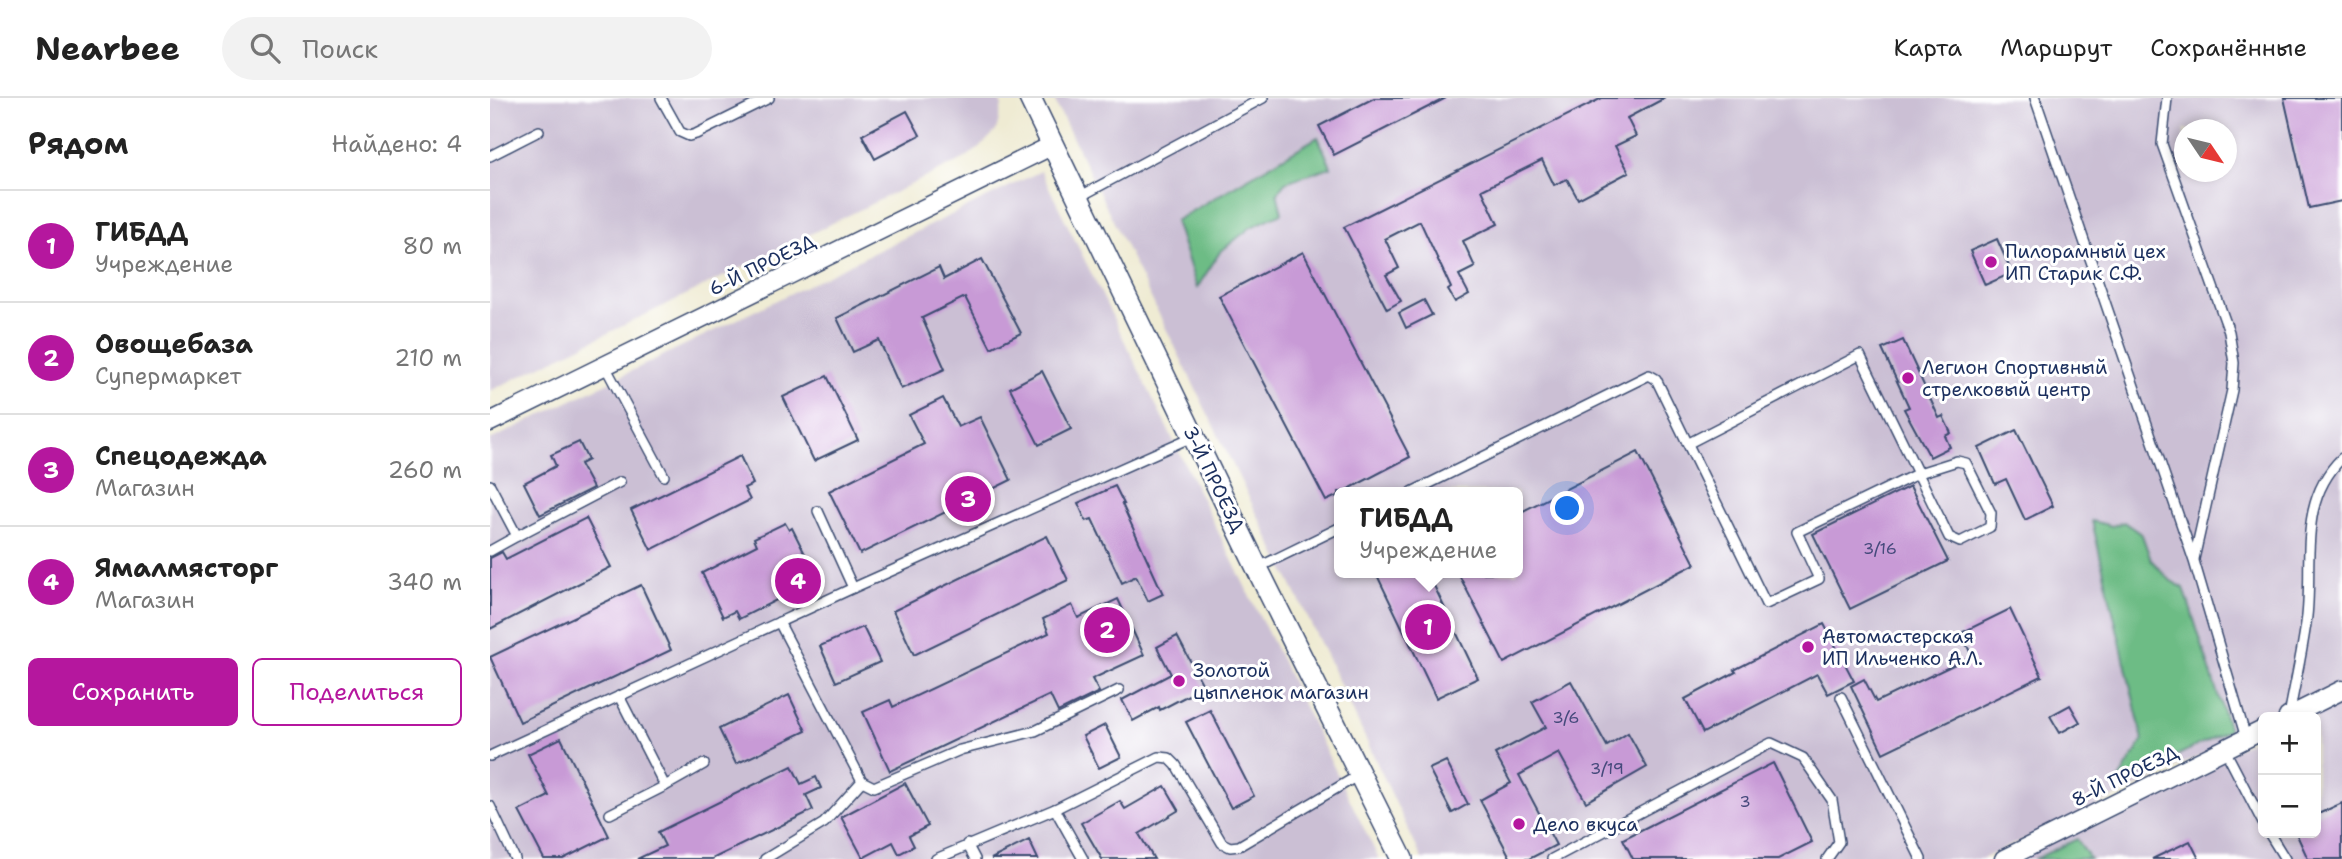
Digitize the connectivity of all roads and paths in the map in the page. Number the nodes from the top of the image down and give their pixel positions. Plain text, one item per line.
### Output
1 (662, 98) edge
2 (769, 98) edge
3 (1030, 98) edge
4 (1263, 98) edge
5 (2035, 98) edge
6 (2167, 98) edge
7 (749, 102) edge
8 (539, 131) dead end
9 (1053, 145) junction
10 (490, 156) edge
11 (1079, 197) junction
12 (606, 366) junction
13 (490, 422) edge
14 (1194, 436) junction
15 (1689, 443) junction
16 (2342, 458) edge
17 (1919, 473) junction
18 (664, 476) dead end
19 (621, 482) dead end
20 (490, 485) edge
21 (1422, 487) edge
22 (818, 510) dead end
23 (1334, 530) edge
24 (517, 536) junction
25 (490, 551) edge
26 (2193, 561) junction
27 (1257, 568) junction
28 (853, 588) junction
29 (779, 622) junction
30 (1119, 690) dead end
31 (2342, 690) edge
32 (619, 696) junction
33 (1841, 697) dead end
34 (2289, 712) edge
35 (2298, 712) edge
36 (2258, 732) edge
37 (2246, 738) junction
38 (2225, 750) junction
39 (490, 756) edge
40 (704, 764) dead end
41 (1360, 774) junction
42 (862, 781) junction
43 (665, 786) junction
44 (490, 806) edge
45 (1055, 809) junction
46 (2258, 813) edge
47 (610, 814) dead end
48 (2272, 838) edge
49 (967, 844) junction
50 (515, 859) edge
51 (765, 859) edge
52 (936, 859) edge
53 (975, 859) edge
54 (1083, 859) edge
55 (1402, 859) edge
56 (1552, 859) edge
57 (1827, 859) edge
58 (1921, 859) edge
59 (2004, 859) edge
60 (2285, 859) edge

1 - 7 lane
2 - 7 lane
3 - 9 street, 3-Й ПРОЕЗД
4 - 11 lane
5 - 26 lane
6 - 26 lane
8 - 10 lane
9 - 11 street, 3-Й ПРОЕЗД
9 - 12 street, 6-Й ПРОЕЗД
11 - 14 street, 3-Й ПРОЕЗД
12 - 13 street, 6-Й ПРОЕЗД
12 - 18 lane
14 - 27 street, 3-Й ПРОЕЗД
14 - 28 lane
15 - 17 lane
15 - 17 lane
15 - 21 lane
16 - 34 lane
17 - 17 lane
19 - 24 lane
20 - 24 lane
22 - 28 lane
23 - 27 lane
24 - 25 lane
26 - 37 lane
27 - 41 street, 3-Й ПРОЕЗД
28 - 29 lane
29 - 32 lane
29 - 42 lane
30 - 42 lane
31 - 35 street
32 - 39 lane
32 - 43 lane
33 - 58 lane
36 - 37 street, 8-Й ПРОЕЗД
37 - 38 street, 8-Й ПРОЕЗД
38 - 46 lane
38 - 59 street, 8-Й ПРОЕЗД
40 - 43 lane
41 - 45 lane
41 - 55 street, 3-Й ПРОЕЗД
42 - 51 lane
43 - 47 lane
44 - 50 lane
45 - 49 lane
45 - 54 lane
48 - 60 lane
49 - 52 lane
49 - 53 lane
56 - 57 lane

